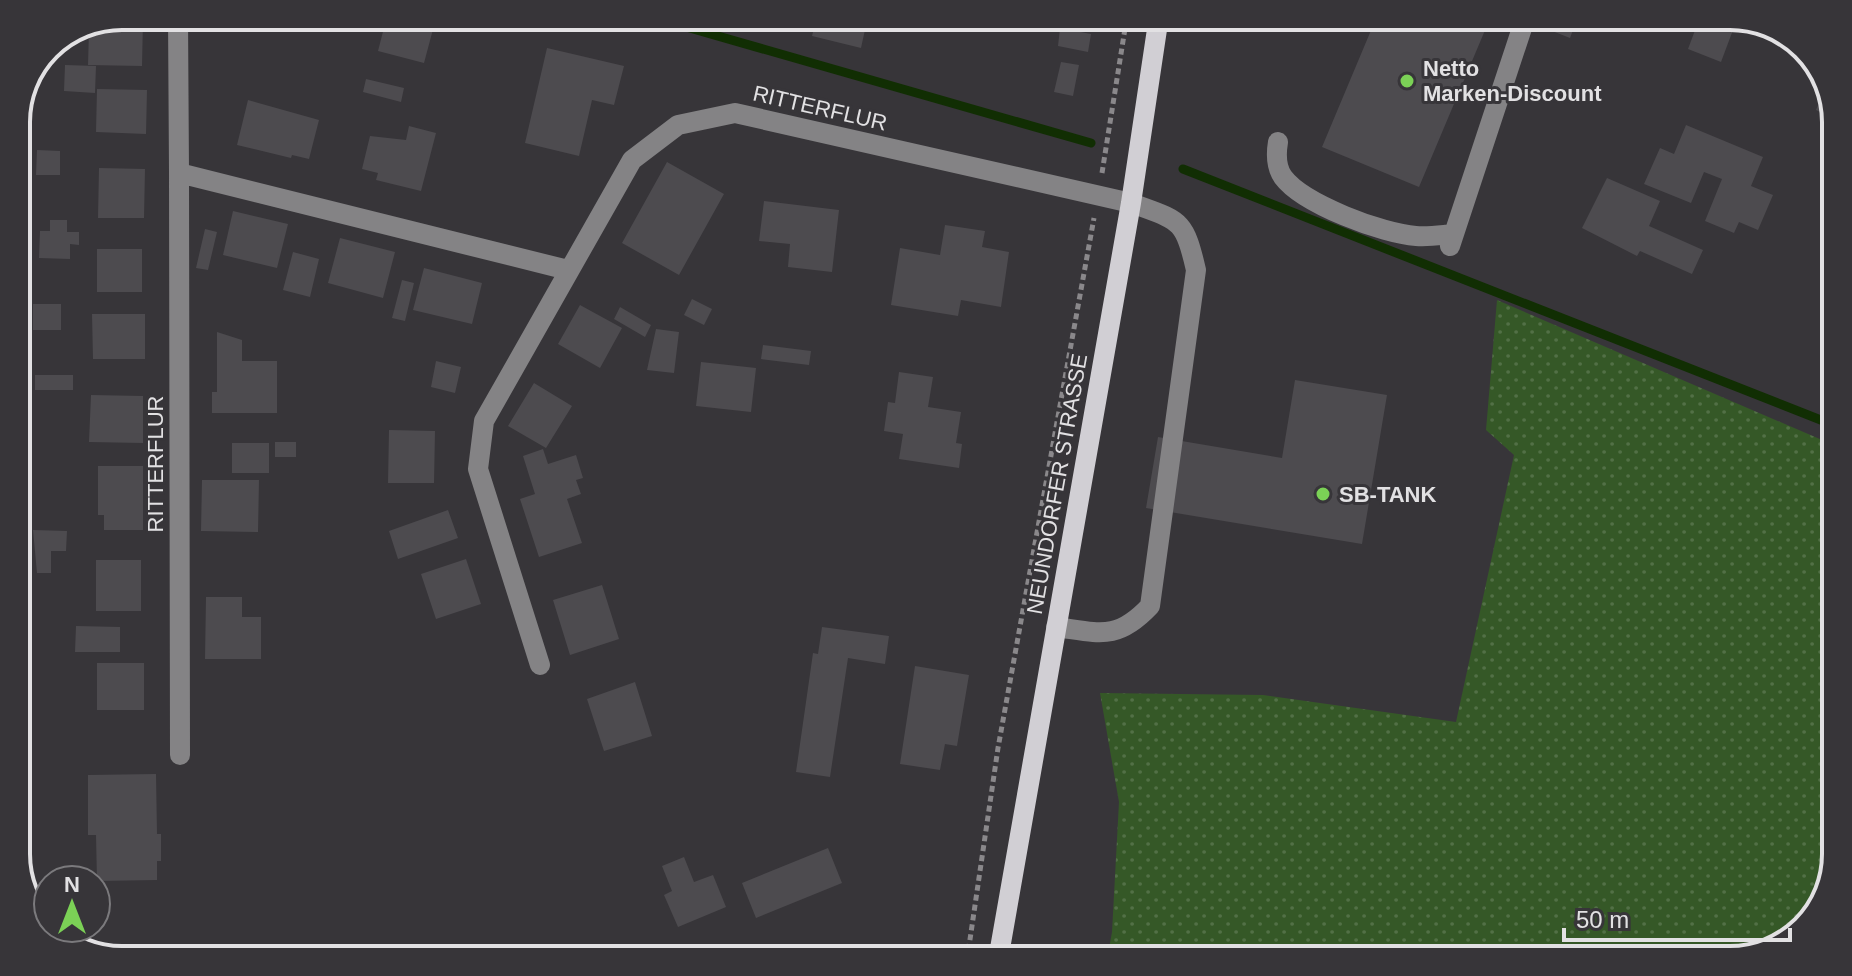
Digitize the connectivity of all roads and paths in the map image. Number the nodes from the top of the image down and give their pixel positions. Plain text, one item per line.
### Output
1 (178, 30) edge
2 (1125, 30) edge
3 (1157, 30) edge
4 (1521, 30) edge
5 (1278, 142) dead end
6 (179, 173) junction
7 (1098, 197) junction
8 (1131, 203) junction
9 (568, 270) junction
10 (1056, 627) junction
11 (540, 665) dead end
12 (180, 755) dead end
13 (969, 946) edge
14 (1000, 946) edge

1 - 6 street, RITTERFLUR
2 - 7 path
3 - 8 main road, NEUNDORFER STRASSE
4 - 5 street
6 - 9 street
6 - 12 street, RITTERFLUR
7 - 8 street, RITTERFLUR
7 - 9 street, RITTERFLUR
7 - 13 path
8 - 10 main road, NEUNDORFER STRASSE
8 - 10 street, RITTERFLUR
9 - 11 street, RITTERFLUR
10 - 14 main road, NEUNDORFER STRASSE

